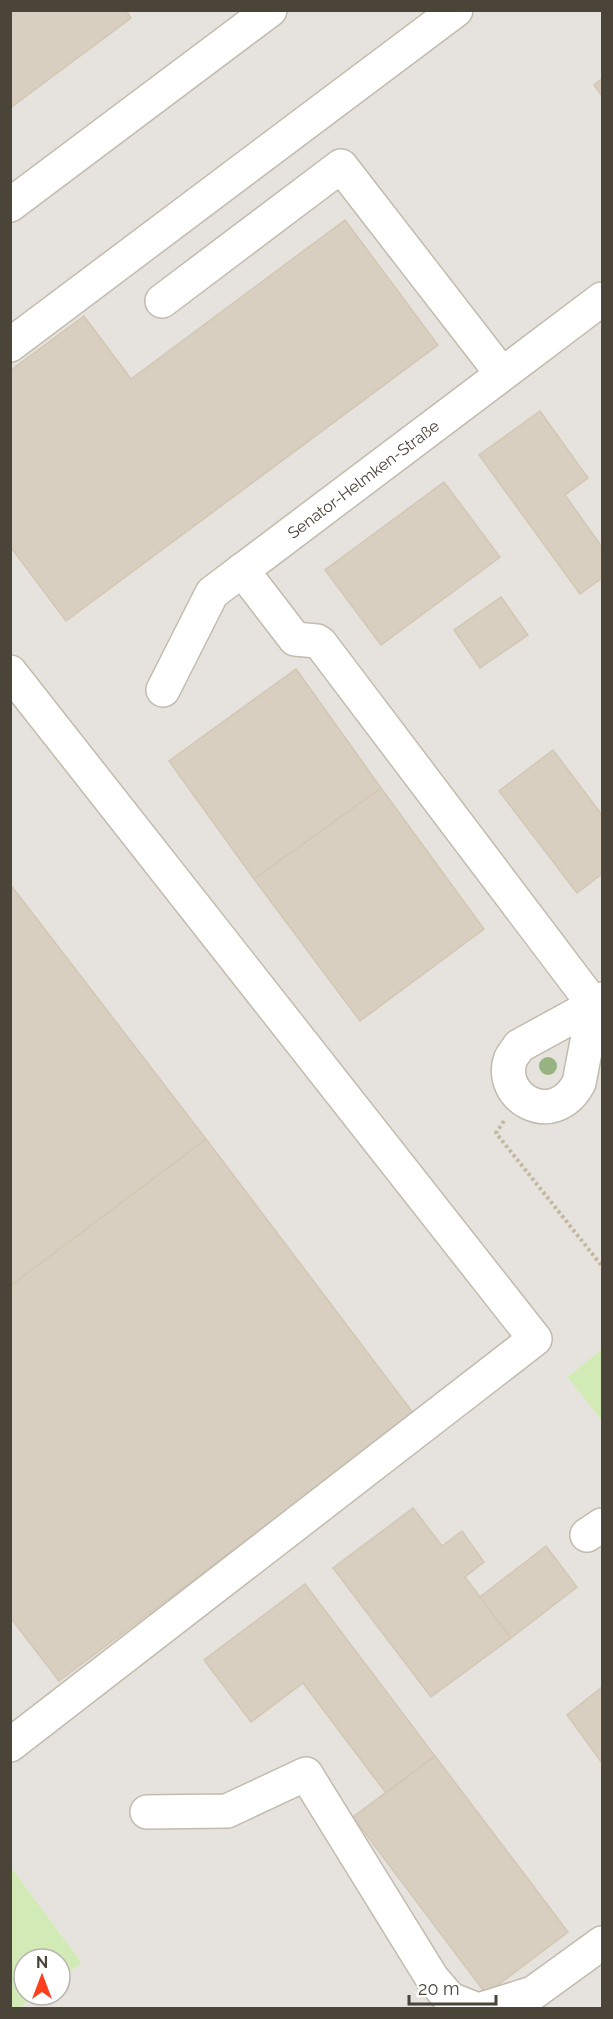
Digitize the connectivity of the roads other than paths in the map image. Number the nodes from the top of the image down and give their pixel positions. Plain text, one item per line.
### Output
1 (270, 10) edge
2 (456, 10) edge
3 (10, 205) edge
4 (603, 299) edge
5 (162, 301) dead end
6 (10, 345) edge
7 (502, 374) junction
8 (242, 570) junction
9 (10, 672) edge
10 (163, 690) dead end
11 (598, 1002) edge
12 (10, 1744) edge
13 (147, 1812) dead end
14 (603, 1943) edge
15 (473, 2008) edge
16 (485, 2008) edge

1 - 3 street
2 - 6 street
4 - 7 street, Senator-Helmken-Straße
5 - 7 street
7 - 8 street, Senator-Helmken-Straße
8 - 10 street, Senator-Helmken-Straße
8 - 11 street
9 - 12 street
11 - 11 street
13 - 15 street
14 - 16 street

